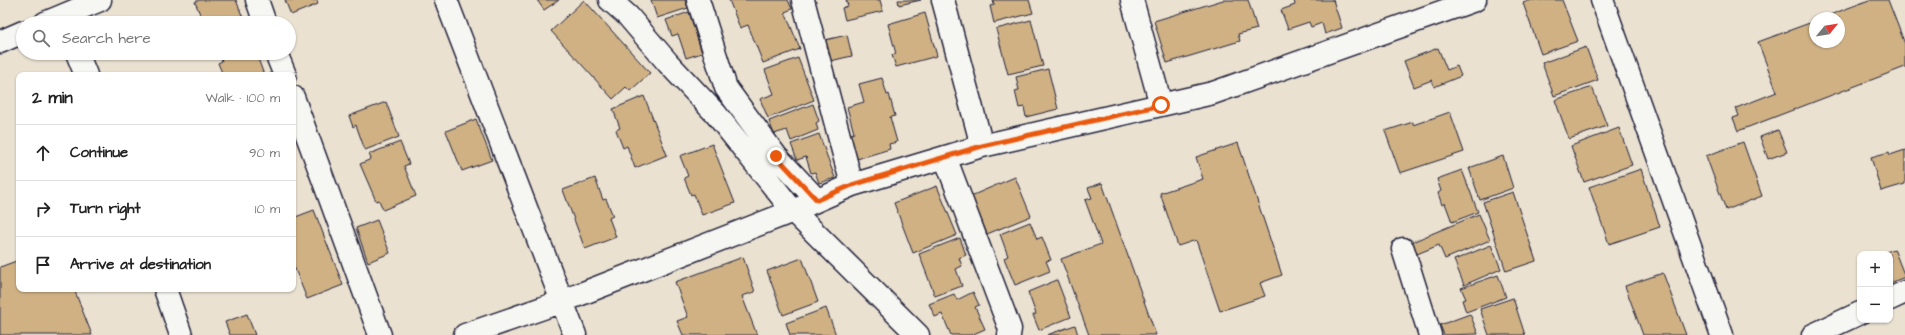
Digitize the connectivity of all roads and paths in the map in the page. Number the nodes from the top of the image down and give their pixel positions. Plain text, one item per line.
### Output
1 (100, 0) edge
2 (257, 0) edge
3 (446, 0) edge
4 (610, 0) edge
5 (698, 0) edge
6 (803, 0) edge
7 (943, 0) edge
8 (1132, 0) edge
9 (1475, 0) edge
10 (1602, 0) edge
11 (58, 15) edge
12 (263, 16) edge
13 (16, 35) edge
14 (0, 42) edge
15 (80, 60) edge
16 (279, 60) edge
17 (85, 72) edge
18 (284, 72) edge
19 (296, 105) edge
20 (1161, 105) junction
21 (982, 146) junction
22 (945, 157) junction
23 (852, 185) junction
24 (817, 200) junction
25 (793, 211) junction
26 (1403, 249) dead end
27 (166, 292) edge
28 (1905, 292) edge
29 (1893, 298) edge
30 (563, 301) junction
31 (1857, 314) edge
32 (181, 335) edge
33 (380, 335) edge
34 (465, 335) edge
35 (576, 335) edge
36 (918, 335) edge
37 (1009, 335) edge
38 (1430, 335) edge
39 (1722, 335) edge
40 (1813, 335) edge

1 - 11 street
2 - 12 street
3 - 30 street
4 - 25 street
5 - 24 street
6 - 23 street
7 - 21 street
8 - 20 street
9 - 20 street
10 - 39 street
13 - 14 street
15 - 17 street
16 - 18 street
19 - 33 street
20 - 21 street
21 - 22 street
22 - 23 street
22 - 37 street
23 - 24 street
24 - 25 street
25 - 30 street
25 - 36 street
26 - 38 street
27 - 32 street
28 - 29 street
30 - 34 street
30 - 35 street
31 - 40 street

